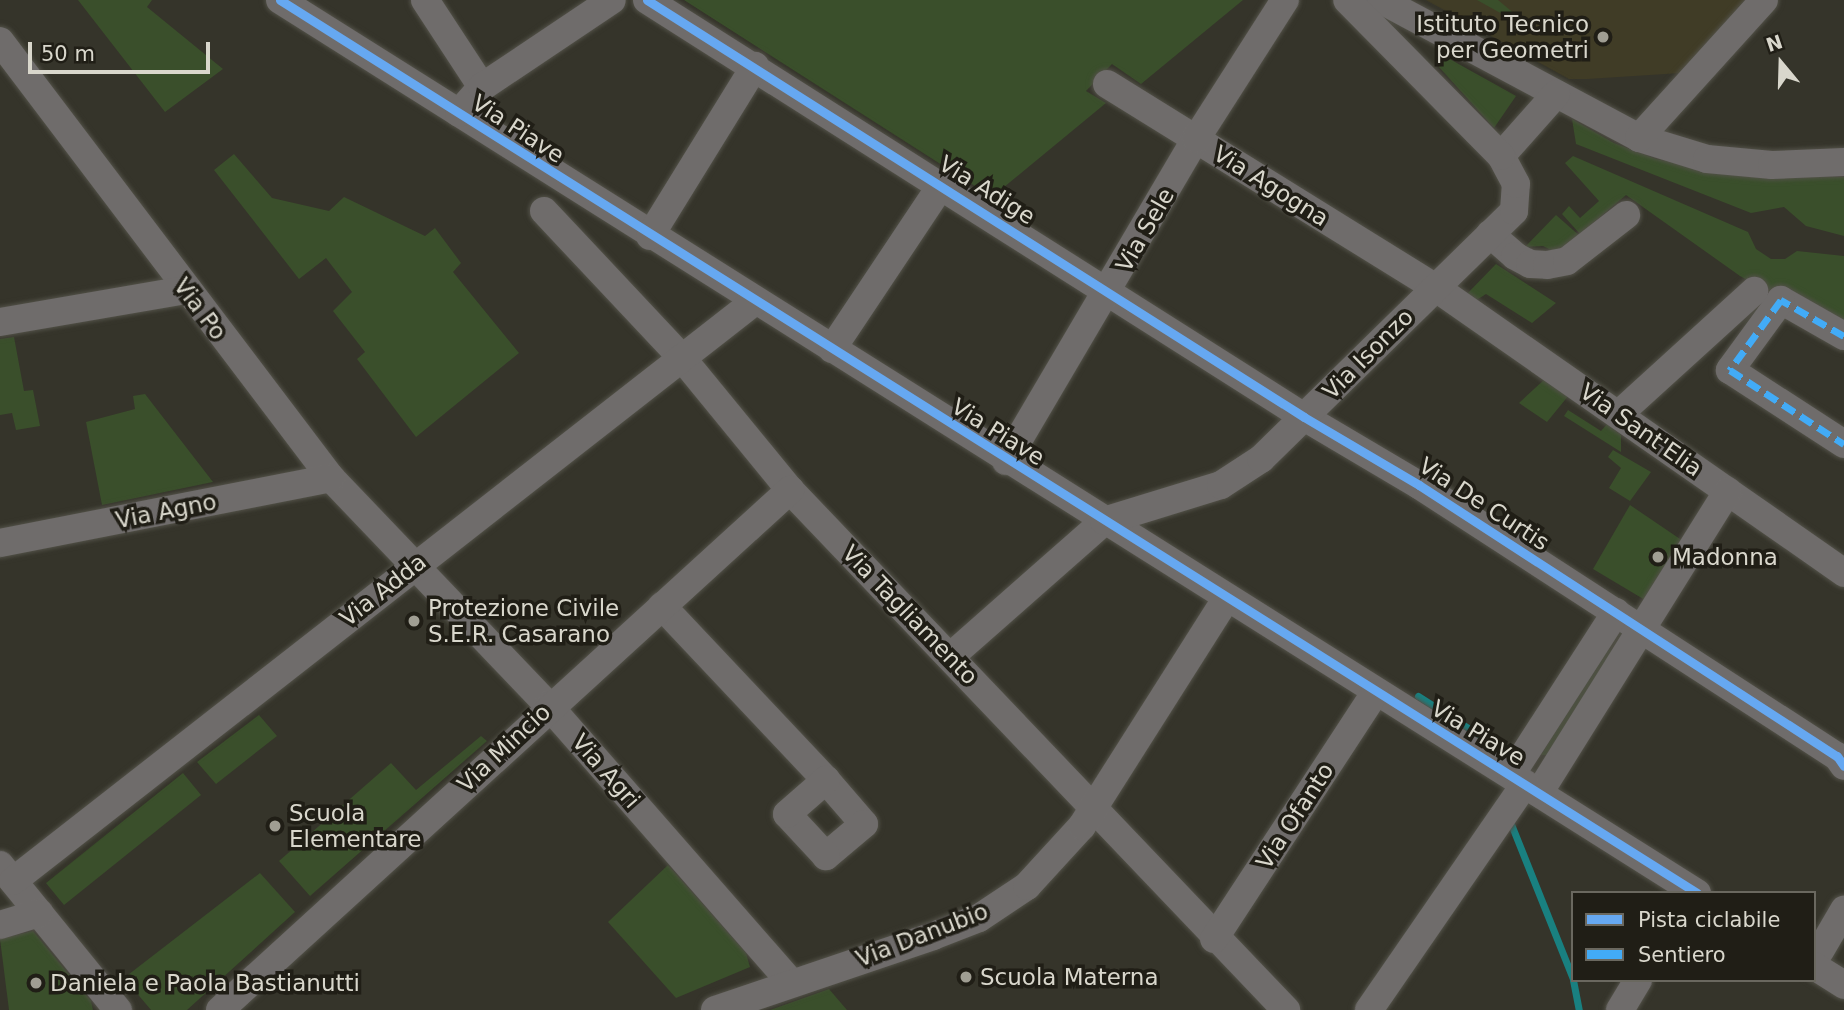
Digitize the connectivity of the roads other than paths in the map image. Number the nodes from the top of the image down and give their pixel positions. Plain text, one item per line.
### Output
1 (280, 0) edge
2 (425, 0) edge
3 (611, 0) edge
4 (647, 0) edge
5 (1285, 0) edge
6 (1347, 0) edge
7 (1381, 0) edge
8 (1764, 0) edge
9 (0, 41) edge
10 (755, 66) junction
11 (1107, 84) dead end
12 (482, 87) junction
13 (1556, 94) junction
14 (459, 113) junction
15 (1640, 138) junction
16 (1196, 139) junction
17 (1501, 156) junction
18 (1844, 162) edge
19 (942, 184) junction
20 (544, 211) dead end
21 (1626, 215) dead end
22 (1490, 234) junction
23 (650, 236) junction
24 (1436, 288) junction
25 (186, 290) junction
26 (1110, 290) junction
27 (1754, 291) dead end
28 (755, 301) junction
29 (0, 322) edge
30 (1844, 336) edge
31 (832, 349) junction
32 (682, 358) junction
33 (1619, 414) junction
34 (1304, 417) junction
35 (1844, 444) edge
36 (1006, 461) junction
37 (331, 478) junction
38 (790, 490) junction
39 (1728, 491) junction
40 (1104, 521) junction
41 (0, 543) edge
42 (414, 566) junction
43 (1844, 573) edge
44 (1226, 599) junction
45 (662, 606) junction
46 (1616, 612) junction
47 (1641, 628) junction
48 (950, 657) junction
49 (1375, 693) junction
50 (549, 706) junction
51 (1844, 766) edge
52 (826, 780) dead end
53 (1525, 784) junction
54 (1092, 807) junction
55 (6, 873) edge
56 (1691, 891) edge
57 (1844, 910) edge
58 (39, 913) junction
59 (0, 925) edge
60 (1214, 939) junction
61 (1817, 958) edge
62 (791, 982) junction
63 (1637, 982) edge
64 (1844, 985) edge
65 (118, 1010) edge
66 (220, 1010) edge
67 (715, 1010) edge
68 (1286, 1010) edge
69 (1369, 1010) edge
70 (1620, 1010) edge

1 - 14 street, Via Piave
2 - 12 street
3 - 12 street
4 - 10 street, Via Adige
5 - 16 street, Via Sele
6 - 17 street
7 - 13 street
8 - 15 street
9 - 25 street, Via Po
10 - 19 street, Via Adige
10 - 23 street
11 - 16 street, Via Agogna
12 - 14 street
13 - 15 street
13 - 17 street
14 - 23 street, Via Piave
15 - 18 street
16 - 24 street, Via Agogna
16 - 26 street, Via Sele
17 - 22 street, Via Isonzo
19 - 26 street, Via Adige
19 - 31 street
20 - 32 street, Via Tagliamento
21 - 22 street
22 - 24 street, Via Isonzo
23 - 28 street, Via Piave
24 - 33 street, Via Sant'Elia
24 - 34 street, Via Isonzo
25 - 29 street
25 - 37 street, Via Po
26 - 34 street, Via Adige
26 - 36 street, Via Sele
27 - 33 street
28 - 31 street, Via Piave
28 - 32 street, Via Adda
30 - 35 street
31 - 36 street, Via Piave
32 - 38 street, Via Tagliamento
32 - 42 street, Via Adda
33 - 39 street, Via Sant'Elia
34 - 40 street, Via Isonzo
34 - 46 street, Via De Curtis
36 - 40 street, Via Piave
37 - 41 street, Via Agno
37 - 42 street, Via Po
38 - 45 street, Via Mincio
38 - 48 street, Via Tagliamento
39 - 43 street, Via Sant'Elia
39 - 47 street
40 - 44 street, Via Piave
40 - 48 street, Via Isonzo
42 - 50 street, Via Agri
42 - 55 street, Via Adda
44 - 49 street, Via Piave
44 - 54 street, Via Danubio
45 - 50 street, Via Mincio
45 - 52 street
46 - 47 street, Via De Curtis
46 - 53 street
47 - 51 street, Via De Curtis
47 - 53 street
48 - 54 street, Via Tagliamento
49 - 53 street, Via Piave
49 - 60 street, Via Ofanto
50 - 62 street, Via Agri
50 - 66 street, Via Mincio
53 - 56 street, Via Piave
53 - 69 street
54 - 60 street, Via Tagliamento
54 - 62 street, Via Danubio
55 - 58 street
57 - 61 street
58 - 59 street
58 - 65 street
60 - 68 street, Via Tagliamento
61 - 64 street
62 - 67 street, Via Danubio
63 - 70 street

